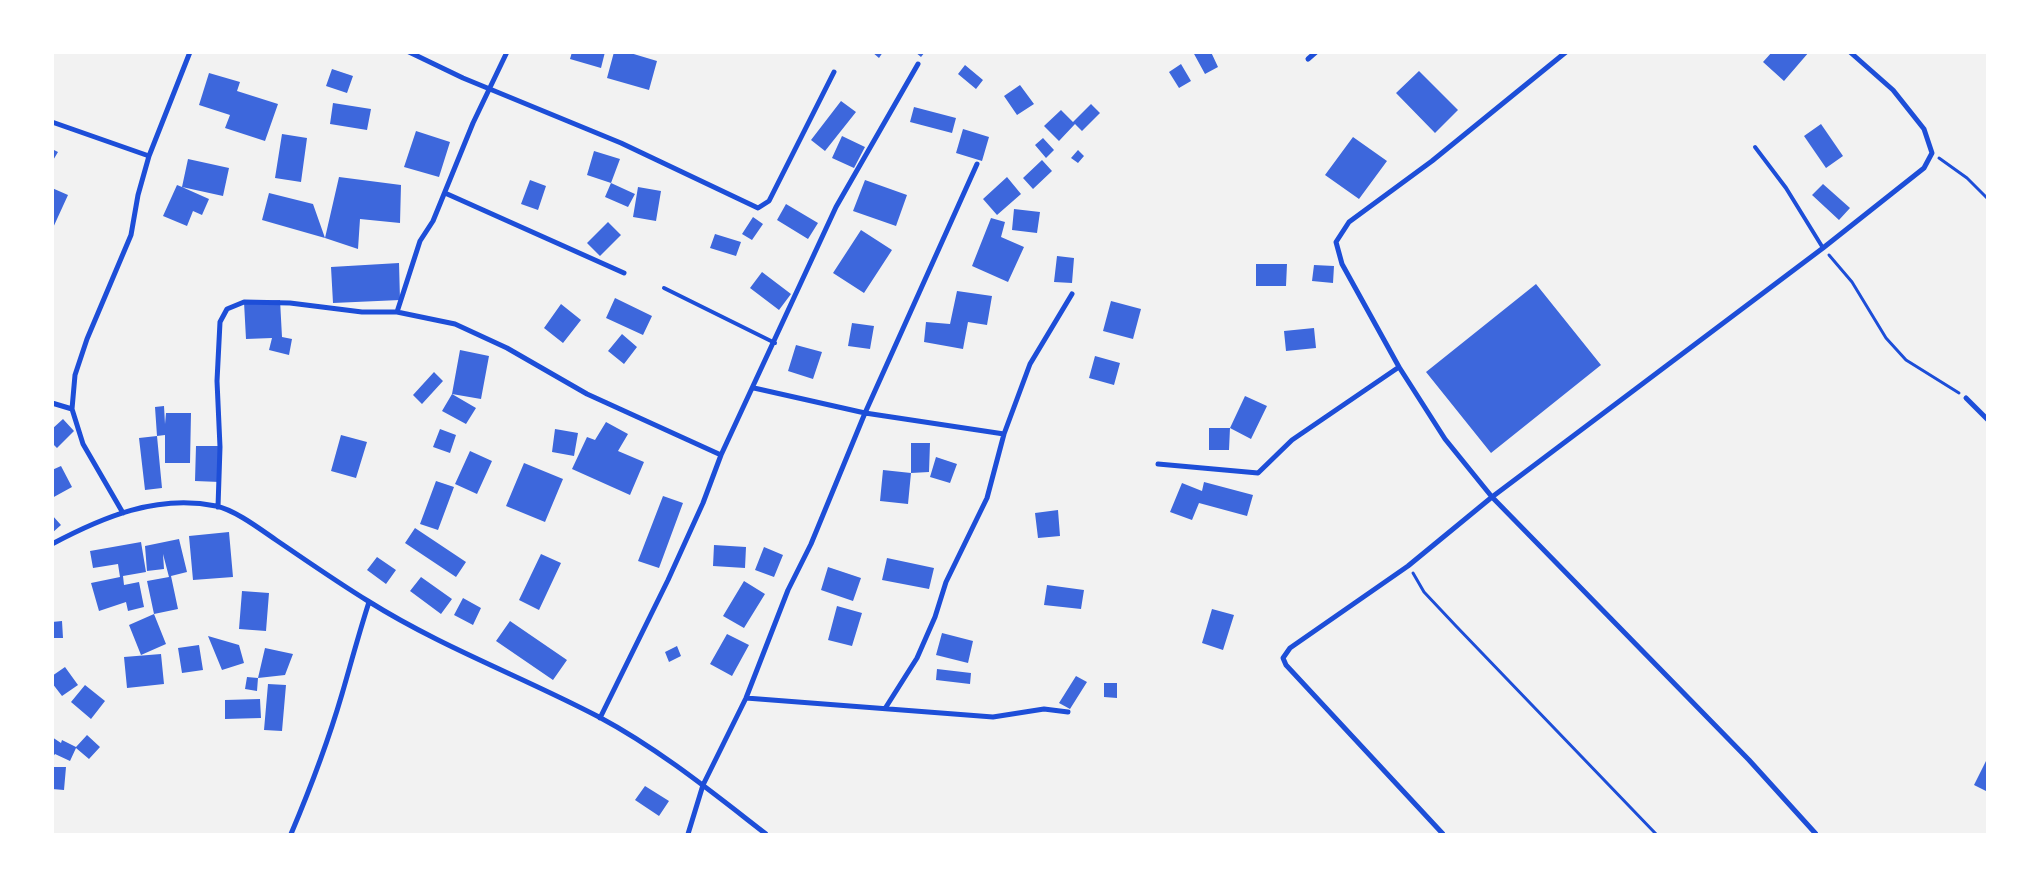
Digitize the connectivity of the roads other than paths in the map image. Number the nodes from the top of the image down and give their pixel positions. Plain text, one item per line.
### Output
1 (190, 52) edge
2 (409, 52) edge
3 (507, 52) edge
4 (1316, 52) edge
5 (1566, 52) edge
6 (1850, 52) edge
7 (1308, 58) dead end
8 (918, 64) dead end
9 (834, 72) dead end
10 (489, 89) junction
11 (52, 122) edge
12 (1755, 147) dead end
13 (149, 156) junction
14 (977, 164) dead end
15 (445, 193) junction
16 (1823, 248) junction
17 (624, 273) dead end
18 (664, 288) dead end
19 (1072, 294) dead end
20 (397, 312) junction
21 (775, 343) junction
22 (1399, 367) junction
23 (754, 388) junction
24 (1966, 398) road end
25 (52, 403) edge
26 (72, 408) junction
27 (865, 413) junction
28 (1988, 420) edge
29 (1004, 434) junction
30 (721, 455) junction
31 (1158, 464) dead end
32 (1492, 497) junction
33 (218, 507) junction
34 (123, 513) junction
35 (52, 544) edge
36 (369, 602) junction
37 (746, 698) junction
38 (886, 708) junction
39 (1068, 712) dead end
40 (600, 718) junction
41 (702, 785) junction
42 (291, 834) edge
43 (688, 834) edge
44 (766, 834) edge
45 (1443, 834) edge
46 (1816, 834) edge

1 - 13 street
2 - 10 street
3 - 10 street
4 - 7 street
5 - 22 street
6 - 16 street
8 - 21 street
9 - 10 street
10 - 15 street
11 - 13 street
12 - 16 lane
13 - 26 street
14 - 27 street
15 - 17 street
15 - 20 street
16 - 32 street
18 - 21 lane
19 - 29 street
20 - 30 street
20 - 33 street
21 - 23 street
22 - 31 street
22 - 32 street
23 - 27 street
23 - 30 street
24 - 28 street
25 - 26 street
26 - 34 street
27 - 29 street
27 - 37 street
29 - 38 street
30 - 40 street
32 - 45 street
32 - 46 street
33 - 34 street
33 - 36 street
34 - 35 street
36 - 40 street
36 - 42 street
37 - 38 street
37 - 41 street
38 - 39 street
40 - 41 street
41 - 43 street
41 - 44 street

